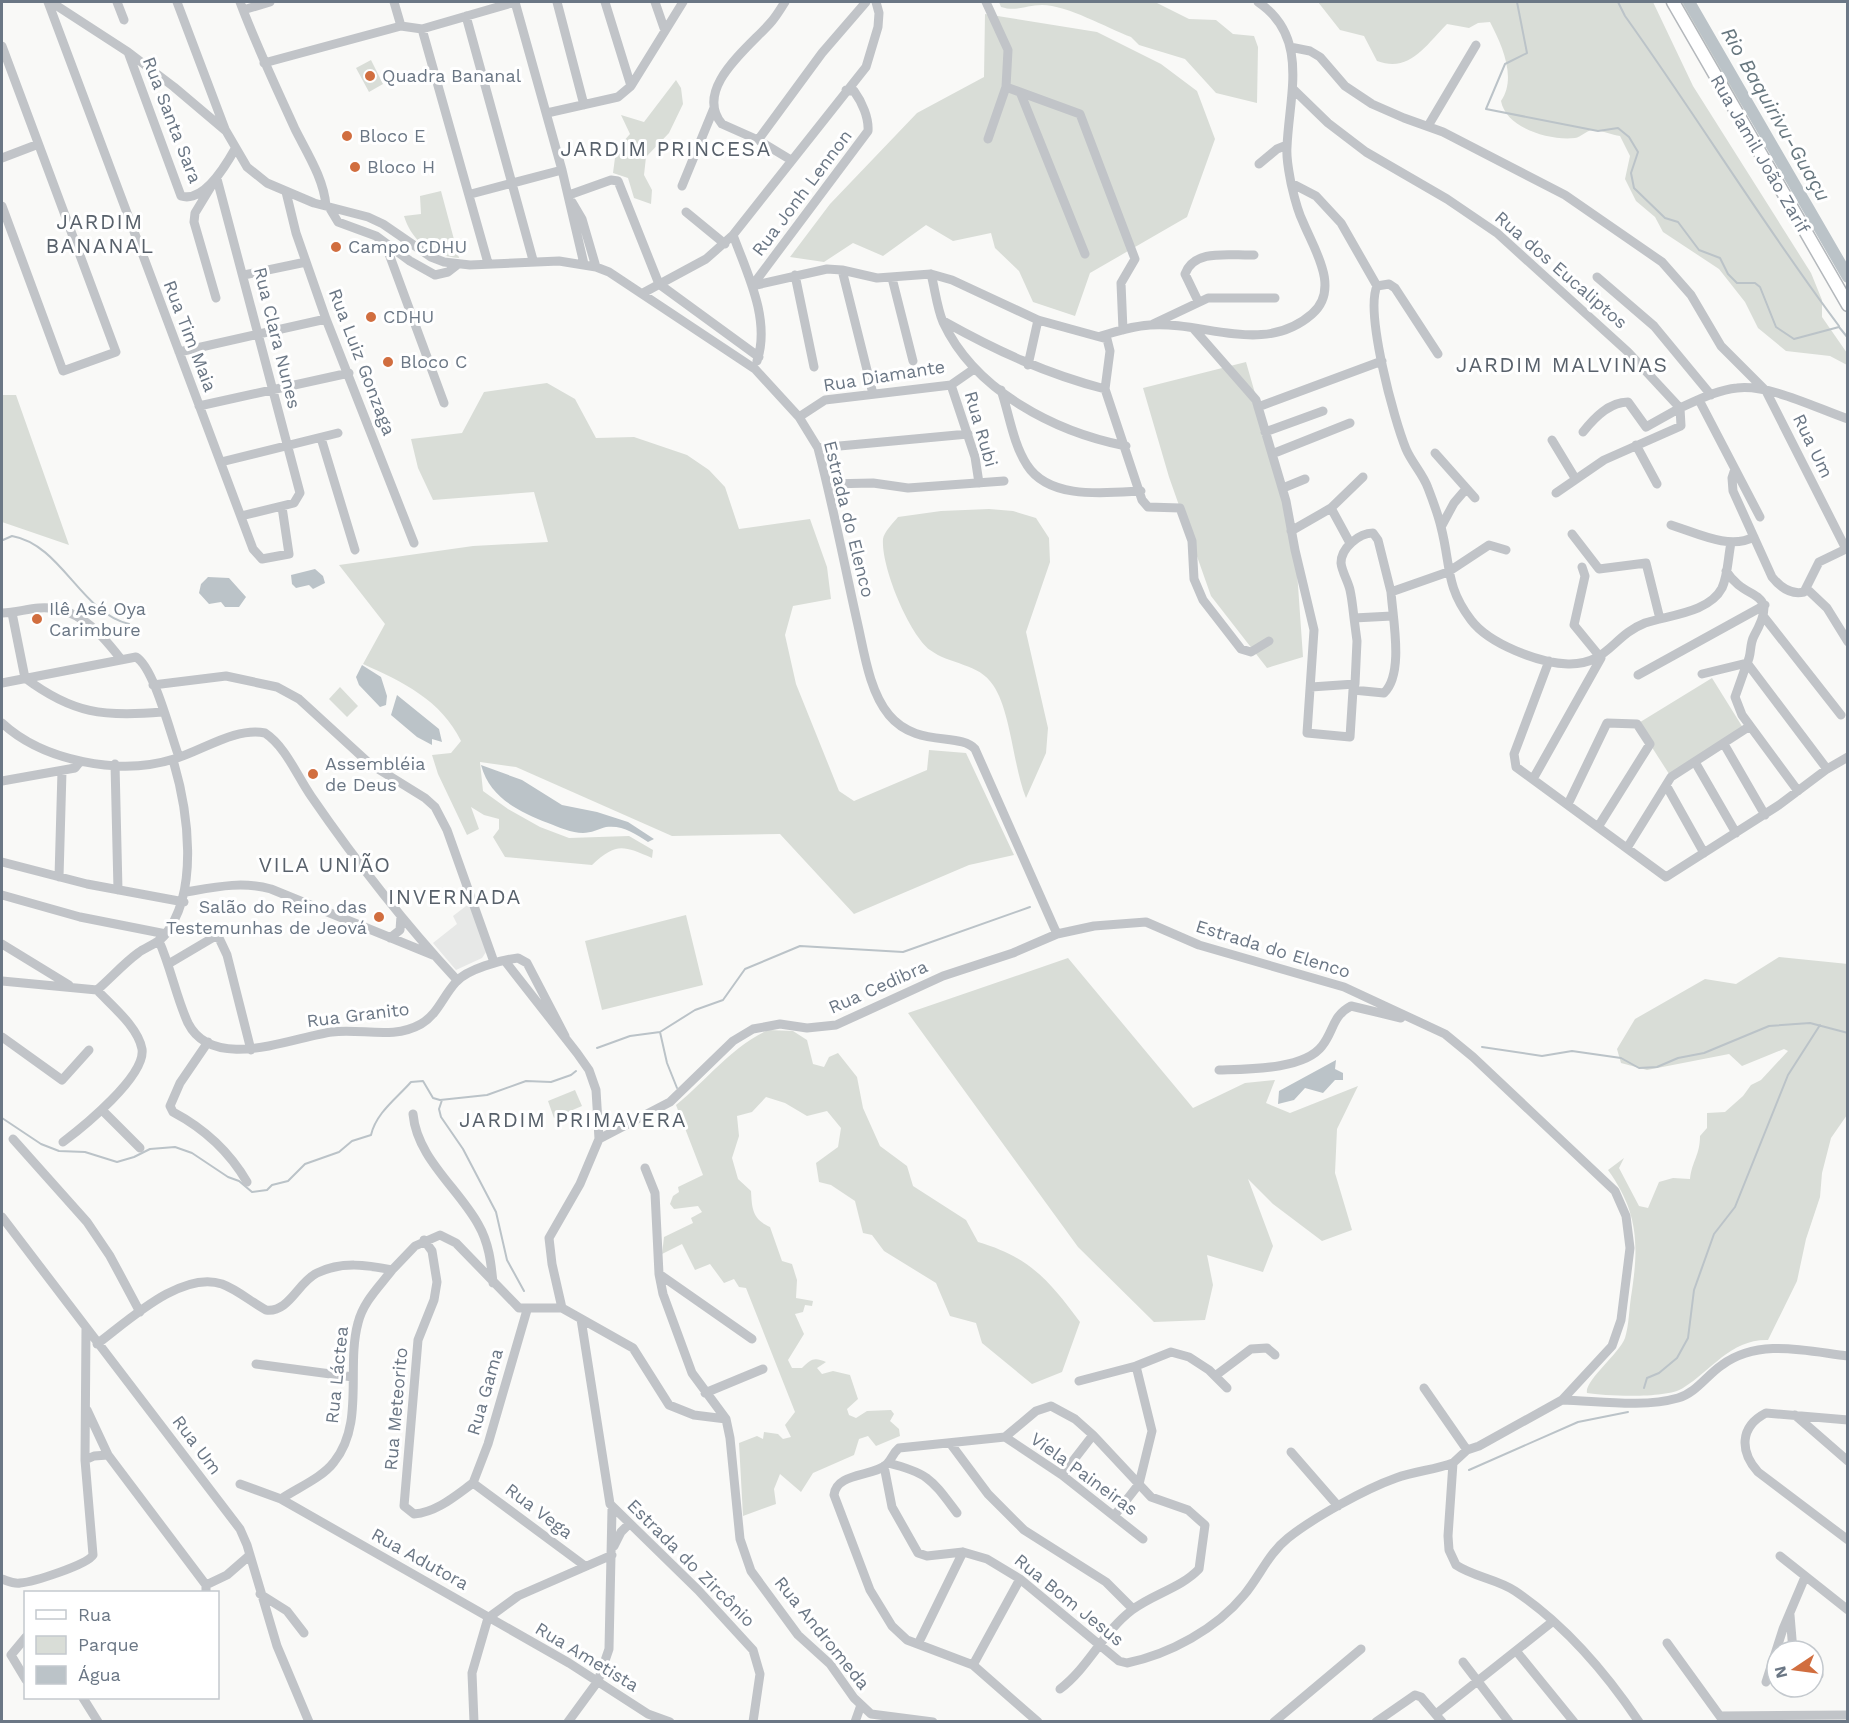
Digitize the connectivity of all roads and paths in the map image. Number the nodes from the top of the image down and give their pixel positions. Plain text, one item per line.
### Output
1 (50, 2) edge
2 (117, 2) edge
3 (177, 2) edge
4 (270, 2) edge
5 (394, 2) edge
6 (515, 2) edge
7 (557, 2) edge
8 (605, 2) edge
9 (655, 2) edge
10 (683, 2) edge
11 (785, 2) edge
12 (866, 2) edge
13 (876, 2) edge
14 (986, 2) edge
15 (1258, 2) edge
16 (1673, 2) edge
17 (241, 6) edge
18 (466, 16) junction
19 (124, 20) dead end
20 (401, 26) junction
21 (664, 28) junction
22 (422, 29) junction
23 (1476, 45) dead end
24 (2, 46) edge
25 (1290, 47) junction
26 (128, 52) junction
27 (264, 63) junction
28 (631, 86) junction
29 (1006, 87) junction
30 (846, 90) junction
31 (1294, 90) junction
32 (1020, 92) junction
33 (584, 105) junction
34 (714, 108) junction
35 (547, 114) junction
36 (1428, 126) junction
37 (226, 131) junction
38 (988, 139) dead end
39 (758, 140) junction
40 (36, 145) junction
41 (1287, 145) junction
42 (236, 149) junction
43 (2, 158) edge
44 (791, 160) junction
45 (1260, 164) dead end
46 (562, 170) junction
47 (215, 181) junction
48 (512, 181) junction
49 (1291, 183) junction
50 (682, 186) dead end
51 (286, 192) junction
52 (471, 195) junction
53 (569, 196) junction
54 (2, 206) edge
55 (328, 207) junction
56 (686, 212) dead end
57 (733, 235) junction
58 (385, 243) junction
59 (725, 244) junction
60 (1085, 254) dead end
61 (1254, 255) dead end
62 (533, 260) junction
63 (411, 261) junction
64 (306, 262) junction
65 (488, 263) junction
66 (584, 264) junction
67 (457, 265) junction
68 (596, 267) junction
69 (842, 270) junction
70 (395, 273) junction
71 (931, 274) junction
72 (244, 275) junction
73 (795, 275) junction
74 (1597, 277) dead end
75 (892, 278) junction
76 (659, 284) junction
77 (752, 286) junction
78 (1377, 286) junction
79 (644, 293) junction
80 (216, 298) dead end
81 (1275, 298) dead end
82 (1198, 301) junction
83 (1848, 305) edge
84 (326, 318) junction
85 (1038, 320) junction
86 (943, 321) junction
87 (1151, 325) junction
88 (1193, 328) junction
89 (1123, 330) junction
90 (259, 333) junction
91 (1101, 336) junction
92 (179, 352) junction
93 (1438, 354) dead end
94 (759, 357) junction
95 (912, 361) dead end
96 (1382, 361) junction
97 (1028, 365) junction
98 (814, 367) dead end
99 (754, 369) junction
100 (974, 369) junction
101 (349, 373) junction
102 (951, 384) junction
103 (1106, 388) junction
104 (273, 389) junction
105 (1001, 390) junction
106 (1766, 391) junction
107 (873, 394) junction
108 (1711, 395) junction
109 (1699, 400) junction
110 (444, 403) dead end
111 (199, 406) junction
112 (1258, 407) junction
113 (1680, 408) junction
114 (1323, 411) dead end
115 (799, 417) junction
116 (1848, 419) edge
117 (1350, 423) dead end
118 (1265, 432) junction
119 (1583, 432) dead end
120 (338, 433) dead end
121 (968, 434) junction
122 (321, 438) junction
123 (1552, 440) dead end
124 (289, 445) junction
125 (1126, 446) junction
126 (1635, 446) junction
127 (818, 448) junction
128 (1435, 453) dead end
129 (1272, 454) junction
130 (221, 462) junction
131 (1735, 469) junction
132 (1363, 477) dead end
133 (1575, 478) junction
134 (1305, 479) dead end
135 (1004, 481) dead end
136 (979, 483) junction
137 (827, 484) junction
138 (1657, 484) dead end
139 (1282, 488) junction
140 (1466, 489) junction
141 (1557, 493) dead end
142 (1141, 495) junction
143 (1475, 498) dead end
144 (282, 507) junction
145 (1331, 508) junction
146 (241, 516) junction
147 (1760, 517) dead end
148 (1671, 525) dead end
149 (1441, 527) junction
150 (1291, 531) junction
151 (1572, 534) dead end
152 (1754, 537) junction
153 (414, 543) dead end
154 (1350, 543) junction
155 (1731, 543) junction
156 (1847, 548) edge
157 (355, 550) dead end
158 (1506, 550) dead end
159 (1582, 567) dead end
160 (1726, 571) junction
161 (1448, 572) junction
162 (1807, 589) junction
163 (1391, 592) junction
164 (1765, 605) junction
165 (7, 613) edge
166 (1392, 616) junction
167 (1764, 617) junction
168 (1354, 618) junction
169 (1660, 619) junction
170 (1269, 641) dead end
171 (1848, 642) edge
172 (120, 658) junction
173 (1601, 658) junction
174 (1549, 661) junction
175 (1747, 663) junction
176 (1702, 674) dead end
177 (1638, 675) dead end
178 (25, 678) junction
179 (2, 683) edge
180 (153, 685) junction
181 (1311, 687) junction
182 (1354, 687) junction
183 (162, 712) junction
184 (1840, 715) dead end
185 (2, 723) edge
186 (1750, 726) junction
187 (1724, 744) junction
188 (1848, 757) edge
189 (176, 758) junction
190 (1695, 762) junction
191 (79, 763) junction
192 (115, 764) junction
193 (1827, 769) junction
194 (62, 771) junction
195 (1533, 779) junction
196 (2, 781) edge
197 (1666, 785) junction
198 (1798, 791) junction
199 (1568, 804) junction
200 (1765, 815) junction
201 (1598, 827) junction
202 (1736, 833) junction
203 (1627, 848) junction
204 (1704, 853) junction
205 (2, 862) edge
206 (59, 877) junction
207 (118, 890) junction
208 (2, 895) edge
209 (185, 897) junction
210 (401, 916) junction
211 (1057, 934) junction
212 (163, 938) junction
213 (390, 938) junction
214 (2, 944) edge
215 (434, 956) junction
216 (505, 961) junction
217 (494, 962) junction
218 (170, 963) junction
219 (457, 980) junction
220 (2, 981) edge
221 (74, 988) junction
222 (97, 990) junction
223 (1430, 1026) junction
224 (565, 1036) junction
225 (2, 1037) edge
226 (208, 1042) junction
227 (89, 1050) dead end
228 (251, 1050) junction
229 (1219, 1070) dead end
230 (102, 1110) junction
231 (413, 1114) dead end
232 (13, 1139) dead end
233 (599, 1139) junction
234 (63, 1142) dead end
235 (140, 1148) dead end
236 (645, 1168) dead end
237 (247, 1182) dead end
238 (2, 1217) edge
239 (5, 1227) edge
240 (424, 1240) junction
241 (392, 1270) junction
242 (659, 1274) junction
243 (493, 1283) junction
244 (562, 1308) junction
245 (527, 1310) junction
246 (140, 1312) junction
247 (581, 1319) junction
248 (86, 1328) junction
249 (752, 1339) dead end
250 (97, 1344) junction
251 (1275, 1355) dead end
252 (1848, 1356) edge
253 (256, 1364) dead end
254 (1136, 1366) junction
255 (763, 1369) dead end
256 (1215, 1376) junction
257 (353, 1377) junction
258 (1079, 1381) dead end
259 (1227, 1388) dead end
260 (1424, 1388) dead end
261 (705, 1393) junction
262 (1562, 1400) junction
263 (86, 1406) junction
264 (1795, 1415) junction
265 (1827, 1418) junction
266 (726, 1419) junction
267 (1848, 1420) edge
268 (1094, 1435) junction
269 (1005, 1437) junction
270 (1821, 1438) junction
271 (950, 1443) junction
272 (1467, 1450) junction
273 (1291, 1452) dead end
274 (108, 1455) junction
275 (85, 1460) junction
276 (1848, 1461) edge
277 (1453, 1463) junction
278 (886, 1464) junction
279 (1062, 1475) junction
280 (473, 1483) junction
281 (240, 1484) dead end
282 (1139, 1484) junction
283 (281, 1499) junction
284 (1338, 1506) junction
285 (612, 1509) junction
286 (957, 1512) dead end
287 (1114, 1516) junction
288 (629, 1524) junction
289 (1143, 1539) dead end
290 (1848, 1540) edge
291 (963, 1552) junction
292 (612, 1553) junction
293 (250, 1555) junction
294 (1780, 1556) dead end
295 (585, 1566) junction
296 (1805, 1577) junction
297 (1020, 1579) junction
298 (2, 1580) edge
299 (206, 1589) edge
300 (260, 1594) junction
301 (1133, 1609) junction
302 (1848, 1610) edge
303 (1790, 1613) junction
304 (488, 1618) junction
305 (1552, 1622) junction
306 (304, 1634) dead end
307 (24, 1639) edge
308 (1781, 1639) edge
309 (1792, 1639) edge
310 (1667, 1643) dead end
311 (918, 1644) junction
312 (1100, 1646) junction
313 (1361, 1649) dead end
314 (1517, 1652) junction
315 (1462, 1662) dead end
316 (973, 1665) junction
317 (24, 1677) edge
318 (598, 1681) junction
319 (1477, 1682) junction
320 (1060, 1689) dead end
321 (84, 1699) edge
322 (861, 1705) junction
323 (1848, 1715) edge
324 (645, 1718) edge
325 (1439, 1718) edge
326 (1722, 1719) edge
327 (98, 1722) edge
328 (309, 1722) edge
329 (474, 1722) edge
330 (568, 1722) edge
331 (670, 1722) edge
332 (753, 1722) edge
333 (855, 1722) edge
334 (933, 1722) edge
335 (1038, 1722) edge
336 (1274, 1722) edge
337 (1376, 1722) edge
338 (1509, 1722) edge
339 (1574, 1722) edge
340 (1639, 1722) edge

1 - 26 street, Estrada do Elenco
1 - 92 street, Rua Tim Maia
2 - 19 street
3 - 37 street
4 - 17 street
5 - 20 street
6 - 18 street
6 - 35 street
7 - 33 street
8 - 28 street
9 - 21 street
10 - 21 street
11 - 34 street
12 - 39 street
13 - 30 street
14 - 29 street
15 - 25 street
16 - 83 main road, Rua Jamil João Zarif
17 - 27 street
18 - 22 street
18 - 48 street
20 - 22 street
20 - 27 street
21 - 28 street
22 - 52 street
23 - 36 street
24 - 40 street
25 - 31 street
25 - 36 street
26 - 37 street, Estrada do Elenco
26 - 47 street, Rua Santa Sara
27 - 55 street
28 - 33 street
29 - 32 street
29 - 38 street
30 - 44 street
30 - 77 street, Rua Jonh Lennon
31 - 41 street
31 - 113 street, Rua dos Eucaliptos
32 - 60 street
32 - 89 street
33 - 35 street
34 - 39 street
34 - 50 street
35 - 46 street
36 - 106 street
37 - 42 street, Estrada do Elenco
39 - 44 street
40 - 43 street
40 - 54 street
41 - 45 street
41 - 49 street
42 - 47 street
42 - 51 street, Estrada do Elenco
44 - 57 street
46 - 48 street
46 - 53 street
47 - 72 street, Rua Clara Nunes
47 - 80 street
48 - 52 street
48 - 62 street
49 - 78 street
49 - 88 street
51 - 55 street, Estrada do Elenco
51 - 64 street, Rua Luiz Gonzaga
52 - 65 street
53 - 66 street
53 - 68 street
53 - 76 street
55 - 58 street
55 - 67 street, Estrada do Elenco
56 - 59 street
57 - 59 street
57 - 77 street
58 - 63 street
58 - 70 street
59 - 76 street
61 - 82 street
62 - 65 street, Estrada do Elenco
62 - 66 street, Estrada do Elenco
63 - 67 street
63 - 70 street
64 - 72 street
64 - 84 street, Rua Luiz Gonzaga
65 - 67 street, Estrada do Elenco
66 - 68 street, Estrada do Elenco
68 - 79 street, Estrada do Elenco
69 - 73 street
69 - 75 street
69 - 107 street
70 - 110 street
71 - 75 street
71 - 85 street
71 - 86 street
72 - 90 street, Rua Clara Nunes
73 - 77 street
73 - 98 street
74 - 108 street
75 - 95 street
76 - 79 street
76 - 94 street
77 - 94 street
78 - 93 street
78 - 96 street
79 - 99 street, Estrada do Elenco
81 - 82 street
82 - 87 street
84 - 90 street
84 - 101 street, Rua Luiz Gonzaga
85 - 91 street
85 - 97 street
86 - 97 street
86 - 100 street
87 - 88 street
87 - 89 street
88 - 112 street
89 - 91 street
90 - 92 street
90 - 104 street, Rua Clara Nunes
91 - 103 street
92 - 111 street, Rua Tim Maia
94 - 99 street
96 - 112 street
96 - 149 street
97 - 103 street
99 - 115 street, Estrada do Elenco
100 - 102 street, Rua Diamante
100 - 105 street
101 - 104 street
101 - 153 street, Rua Luiz Gonzaga
102 - 107 street, Rua Diamante
102 - 121 street, Rua Rubi
103 - 125 street
104 - 111 street
104 - 124 street, Rua Clara Nunes
105 - 125 street
105 - 142 street
106 - 108 street
106 - 116 street
106 - 156 street, Rua Um
107 - 115 street, Rua Diamante
108 - 109 street
109 - 113 street
109 - 131 street
111 - 130 street, Rua Tim Maia
112 - 118 street
113 - 119 street
113 - 126 street
114 - 118 street
115 - 127 street, Estrada do Elenco
117 - 129 street
118 - 129 street
120 - 122 street
121 - 127 street
121 - 136 street, Rua Rubi
122 - 124 street
122 - 157 street
123 - 133 street
124 - 130 street
124 - 144 street, Rua Clara Nunes
125 - 142 street
126 - 133 street
126 - 138 street
127 - 137 street, Estrada do Elenco
128 - 140 street
129 - 139 street
130 - 146 street, Rua Tim Maia
131 - 147 street
131 - 152 street
132 - 145 street
133 - 141 street
134 - 139 street
135 - 136 street
136 - 137 street
137 - 211 street, Estrada do Elenco
139 - 150 street
140 - 143 street
140 - 149 street
142 - 170 street
144 - 146 street
144 - 146 street, Rua Tim Maia
145 - 150 street
145 - 154 street
148 - 155 street
149 - 161 street
150 - 181 street
151 - 169 street
152 - 155 street
152 - 162 street
154 - 163 street
154 - 168 street
155 - 160 street
156 - 162 street
158 - 161 street
159 - 173 street
160 - 164 street
160 - 169 street
161 - 163 street
161 - 174 street
162 - 171 street
163 - 166 street
164 - 167 street
164 - 177 street
165 - 172 street
165 - 178 street
166 - 168 street
166 - 182 street
167 - 175 street
167 - 184 street
168 - 182 street
169 - 173 street
172 - 178 street
172 - 180 street
173 - 174 street
173 - 195 street
174 - 195 street
175 - 176 street
175 - 186 street
175 - 193 street
178 - 179 street
178 - 183 street
180 - 183 street
180 - 217 street
181 - 182 street
181 - 182 street
183 - 189 street
185 - 191 street
186 - 187 street
186 - 198 street
187 - 190 street
187 - 200 street
188 - 193 street
189 - 192 street
189 - 209 street
189 - 210 street
190 - 197 street
190 - 202 street
191 - 192 street
191 - 194 street
192 - 207 street
193 - 198 street
194 - 196 street
194 - 206 street
195 - 199 street
197 - 203 street
197 - 204 street
198 - 200 street
199 - 201 street
199 - 201 street
200 - 202 street
201 - 203 street
202 - 204 street
203 - 204 street
205 - 206 street
206 - 207 street
207 - 209 street
208 - 212 street
209 - 212 street
209 - 213 street
210 - 213 street
210 - 215 street
211 - 223 street, Estrada do Elenco
211 - 233 street, Rua Cedibra
212 - 218 street
212 - 222 street
213 - 215 street
214 - 221 street
215 - 219 street
216 - 217 street
216 - 224 street
216 - 224 street
217 - 219 street, Rua Granito
218 - 226 street
218 - 228 street
219 - 228 street, Rua Granito
220 - 221 street
221 - 222 street
222 - 230 street
223 - 229 street, Estrada do Elenco
223 - 262 street, Estrada do Elenco
224 - 233 street
225 - 227 street
226 - 228 street, Rua Granito
226 - 237 street
230 - 234 street
230 - 235 street
231 - 243 street
232 - 246 street
233 - 244 street
236 - 242 street, Rua Andromeda
238 - 239 street
239 - 248 street
240 - 241 street, Rua Láctea
240 - 243 street
240 - 280 street, Rua Meteorito
241 - 246 street
241 - 257 street, Rua Láctea
242 - 249 street
242 - 261 street, Rua Andromeda
243 - 245 street
244 - 245 street
244 - 247 street
245 - 280 street, Rua Gama
246 - 250 street
247 - 266 street
247 - 285 street, Estrada do Zircônio
248 - 250 street, Rua Um
248 - 263 street
250 - 293 street, Rua Um
251 - 256 street
252 - 262 street
253 - 257 street
254 - 256 street
254 - 258 street
254 - 282 street
255 - 261 street
256 - 259 street
257 - 283 street, Rua Láctea
260 - 272 street
261 - 266 street, Rua Andromeda
262 - 272 street, Estrada do Elenco
263 - 274 street
263 - 275 street
264 - 265 street
264 - 270 street
264 - 290 street
265 - 267 street
265 - 270 street
266 - 322 street, Rua Andromeda
268 - 269 street
268 - 279 street
268 - 282 street
269 - 271 street
269 - 279 street, Viela Paineiras
270 - 276 street
271 - 278 street
271 - 301 street
272 - 277 street, Estrada do Elenco
273 - 284 street
274 - 275 street
274 - 299 street
275 - 298 street
277 - 284 street
277 - 305 street
278 - 286 street
278 - 291 street, Rua Bom Jesus
278 - 311 street
279 - 287 street, Viela Paineiras
280 - 295 street, Rua Vega
281 - 283 street, Rua Adutora
282 - 287 street
282 - 301 street
283 - 304 street, Rua Adutora
284 - 312 street, Rua Bom Jesus
285 - 288 street, Estrada do Zircônio
285 - 292 street
287 - 289 street, Viela Paineiras
288 - 292 street
288 - 332 street, Estrada do Zircônio
291 - 297 street, Rua Bom Jesus
291 - 311 street
292 - 295 street
292 - 318 street
293 - 299 street
293 - 300 street, Rua Um
294 - 296 street
295 - 304 street
296 - 302 street
296 - 303 street
297 - 312 street, Rua Bom Jesus
297 - 316 street
300 - 306 street
300 - 328 street, Rua Um
301 - 312 street
303 - 308 street
303 - 309 street
304 - 318 street, Rua Ametista
304 - 329 street
305 - 314 street
305 - 340 street
307 - 317 street
310 - 326 street
311 - 316 street
312 - 320 street
313 - 336 street
314 - 319 street
314 - 339 street
315 - 319 street
316 - 335 street
318 - 324 street, Rua Ametista
318 - 330 street
319 - 325 street
319 - 338 street
321 - 327 street
322 - 333 street
322 - 334 street, Rua Andromeda
323 - 326 street
324 - 331 street, Rua Ametista
325 - 337 street

